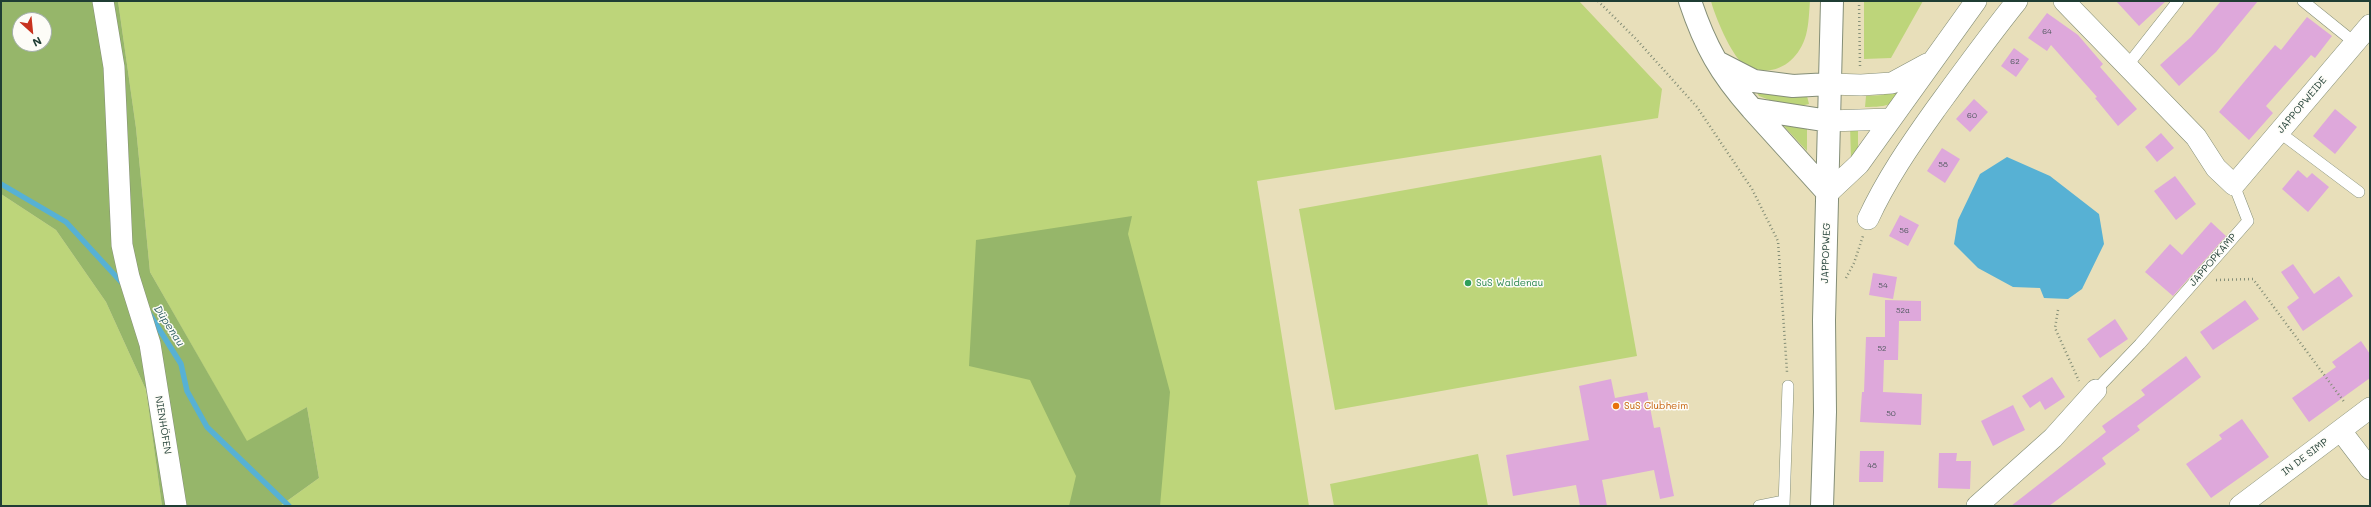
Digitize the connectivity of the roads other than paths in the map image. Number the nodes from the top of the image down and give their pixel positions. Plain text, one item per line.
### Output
1 (103, 1) edge
2 (1690, 1) edge
3 (1832, 1) edge
4 (1976, 1) edge
5 (2017, 1) edge
6 (2064, 1) edge
7 (2178, 1) edge
8 (2303, 1) edge
9 (2370, 25) edge
10 (2355, 43) junction
11 (1714, 61) junction
12 (1931, 62) junction
13 (2127, 66) junction
14 (1830, 84) junction
15 (1752, 109) junction
16 (1890, 119) junction
17 (1829, 121) junction
18 (2279, 132) junction
19 (2234, 185) junction
20 (2359, 192) dead end
21 (1828, 193) junction
22 (1868, 219) road end
23 (1788, 386) road end
24 (2092, 395) joint
25 (2356, 419) edge
26 (2370, 469) edge
27 (1784, 504) edge
28 (176, 506) edge
29 (1759, 506) edge
30 (1822, 506) edge
31 (1976, 506) edge
32 (2240, 506) edge

1 - 28 street, NIENHÖFEN
2 - 11 street
3 - 14 street, JAPPOPWEG
4 - 12 street
5 - 22 street
6 - 13 street, JAPPOPKAMP
7 - 13 lane
8 - 10 lane
9 - 10 street, JAPPOPWEIDE
10 - 18 street, JAPPOPWEIDE
11 - 14 street
11 - 15 street
12 - 14 street
12 - 16 street
13 - 19 street, JAPPOPKAMP
14 - 17 street, JAPPOPWEG
15 - 17 street
15 - 21 street
16 - 17 street
16 - 21 street
17 - 21 street, JAPPOPWEG
18 - 19 street, JAPPOPWEIDE
18 - 20 lane
19 - 24 lane, JAPPOPKAMP
21 - 30 street, JAPPOPWEG
23 - 27 lane
24 - 31 street, JAPPOPKAMP
25 - 26 street
25 - 32 street, IN DE SIMP
27 - 29 lane

